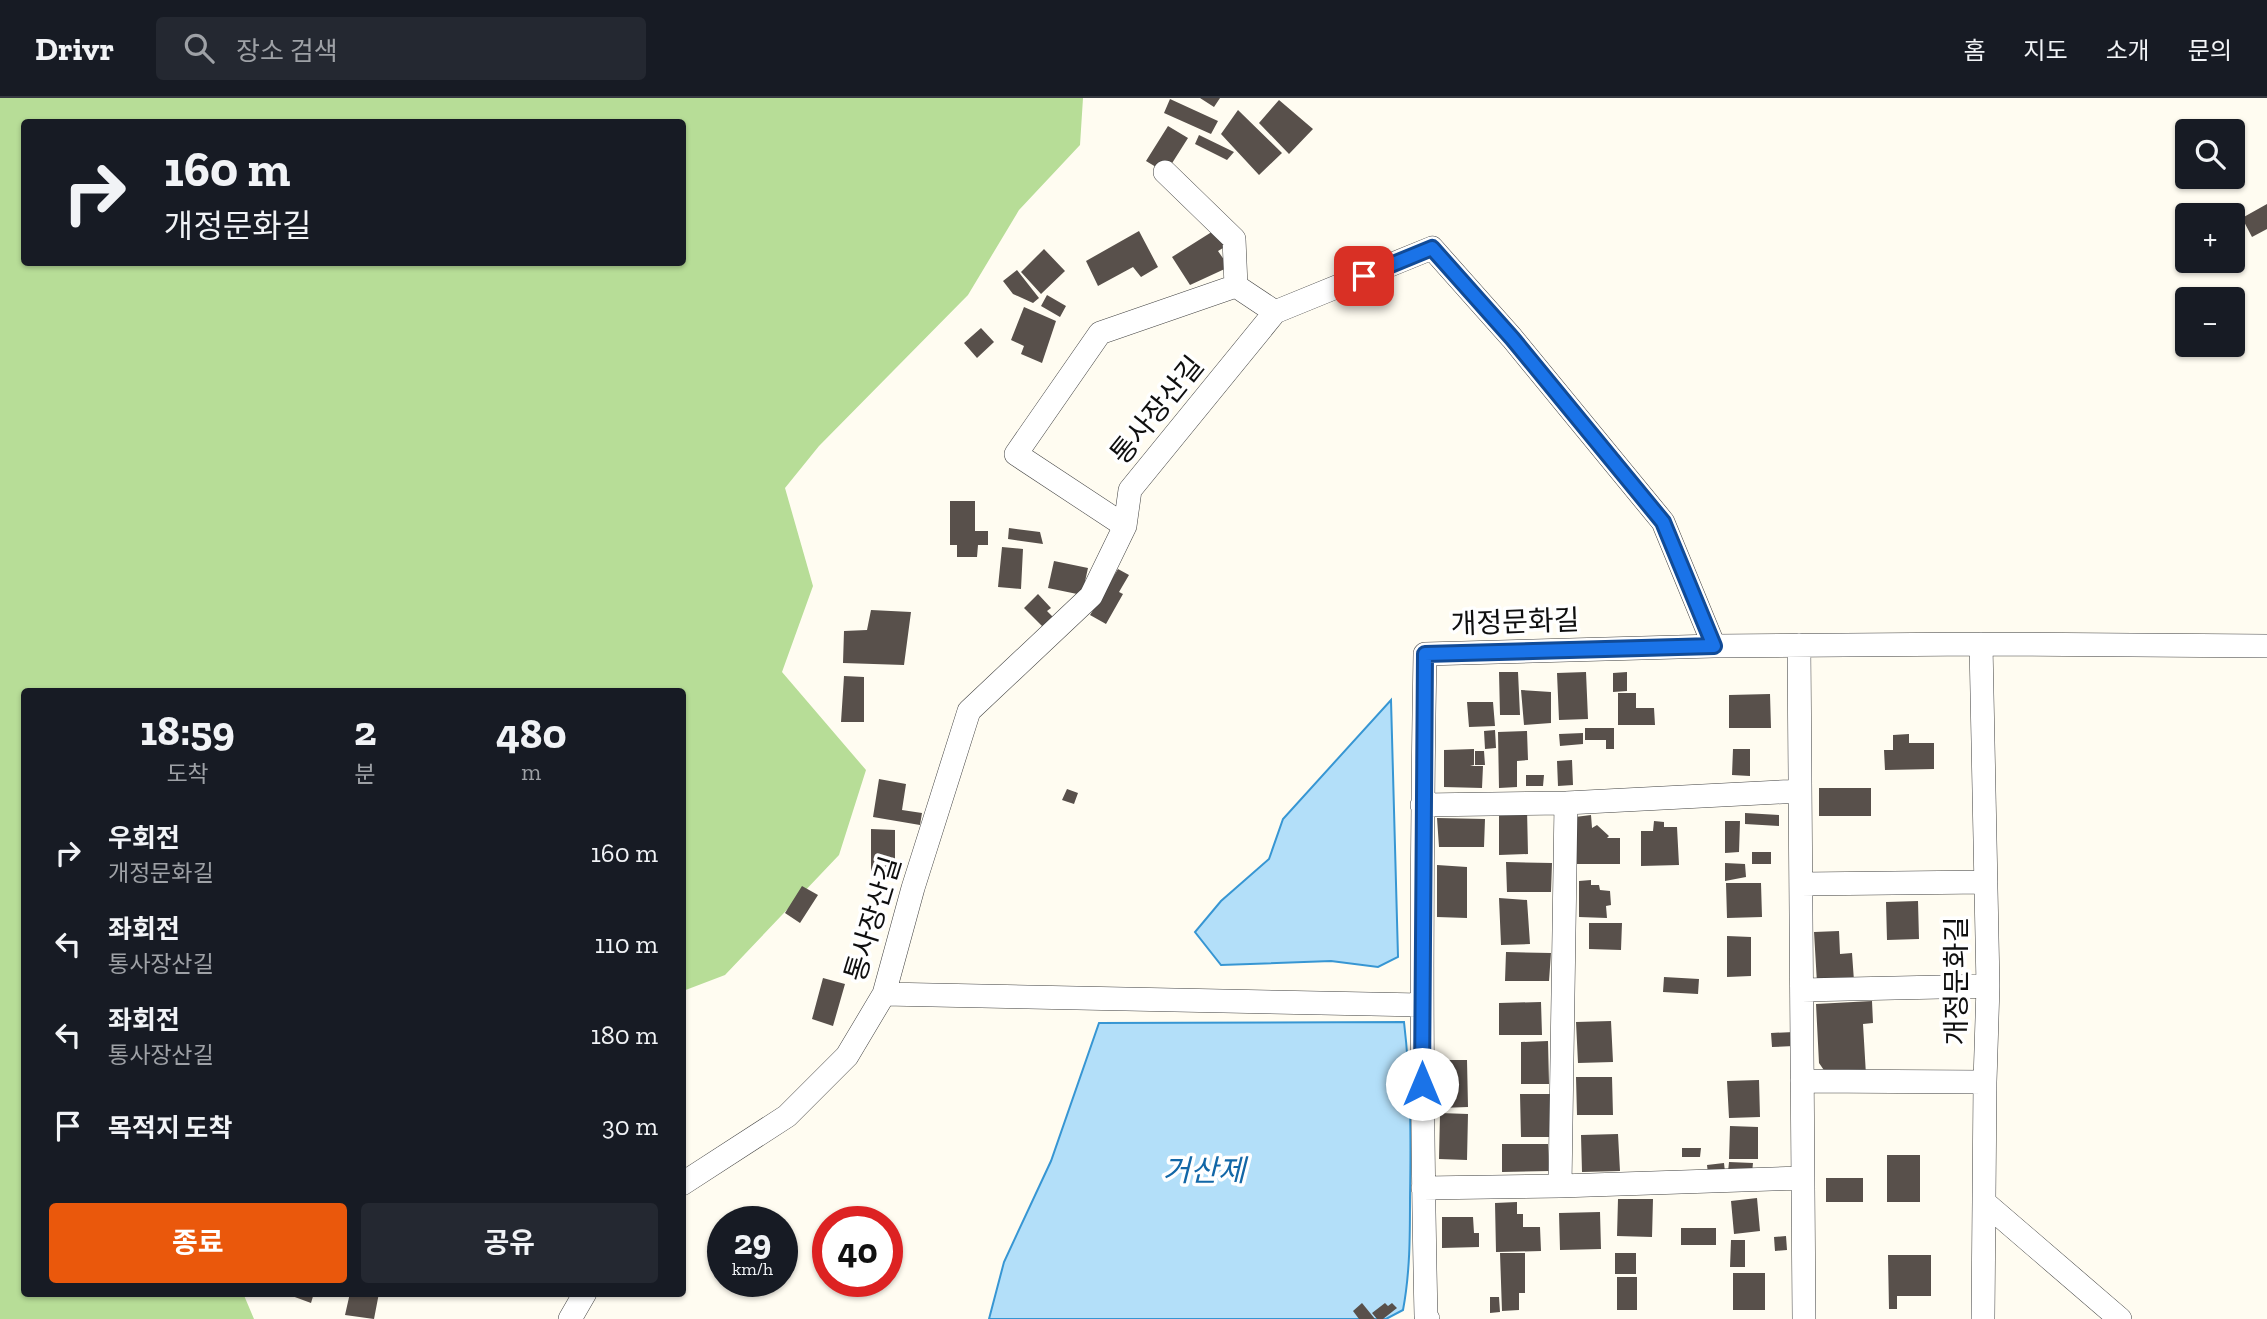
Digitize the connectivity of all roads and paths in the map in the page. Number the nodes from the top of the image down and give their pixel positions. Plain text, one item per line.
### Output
1 (1165, 172) dead end
2 (1236, 286) junction
3 (1275, 312) junction
4 (1125, 526) junction
5 (1981, 644) junction
6 (1800, 645) junction
7 (1714, 646) junction
8 (2267, 646) edge
9 (1800, 791) junction
10 (1566, 803) junction
11 (1422, 805) junction
12 (1986, 882) junction
13 (1801, 884) junction
14 (1988, 986) junction
15 (1802, 990) junction
16 (884, 994) junction
17 (1421, 1005) junction
18 (1802, 1081) junction
19 (1985, 1083) junction
20 (1803, 1178) junction
21 (686, 1181) edge
22 (1560, 1186) junction
23 (1423, 1188) junction
24 (1984, 1202) junction
25 (583, 1297) edge
26 (570, 1319) edge
27 (1428, 1319) edge
28 (1804, 1319) edge
29 (1983, 1319) edge
30 (2119, 1319) edge

1 - 2 street
2 - 3 street
2 - 4 street
3 - 4 street, 통사장산길
3 - 7 street, 통사장산길
4 - 16 street, 통사장산길
5 - 6 street, 개정문화길
5 - 8 street, 개정문화길
5 - 12 street, 개정문화길
6 - 7 street, 개정문화길
6 - 9 street
7 - 11 street, 개정문화길
9 - 10 street
9 - 13 street
10 - 11 street
10 - 22 street
11 - 17 street, 개정문화길
12 - 13 street
12 - 14 street, 개정문화길
13 - 15 street
14 - 15 street
14 - 19 street, 개정문화길
15 - 18 street
16 - 17 street
16 - 21 street, 통사장산길
17 - 23 street, 개정문화길
18 - 19 street
18 - 20 street
19 - 24 street, 개정문화길
20 - 22 street
20 - 28 street
22 - 23 street
23 - 27 street, 개정문화길
24 - 29 street, 개정문화길
24 - 30 street
25 - 26 street

